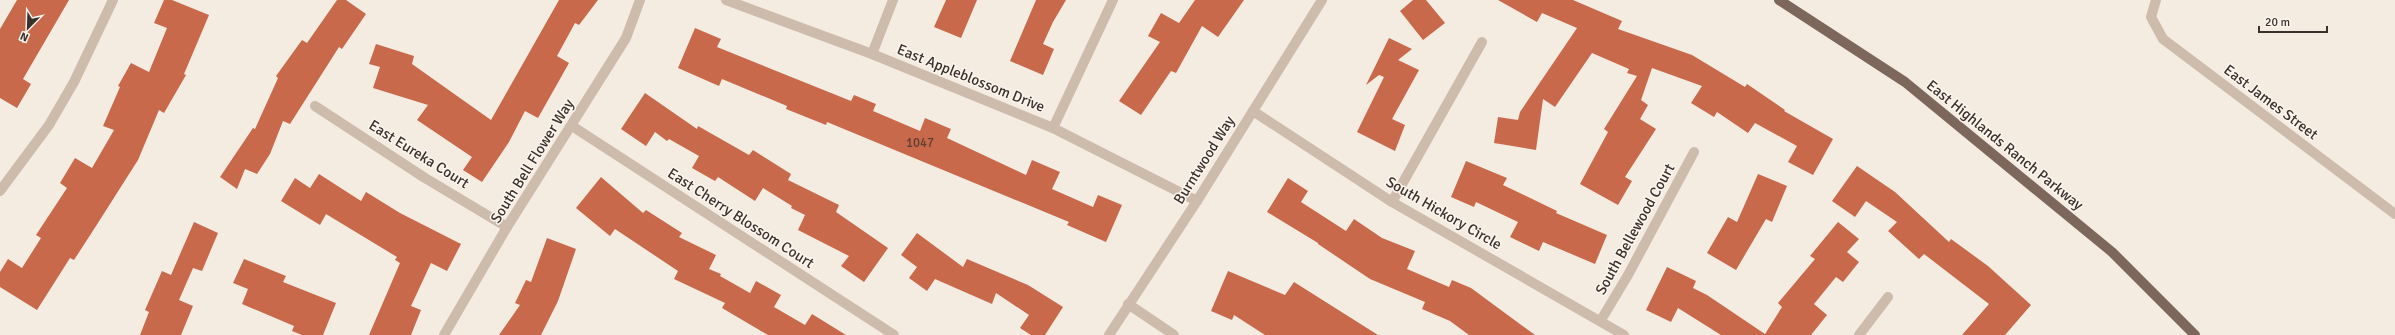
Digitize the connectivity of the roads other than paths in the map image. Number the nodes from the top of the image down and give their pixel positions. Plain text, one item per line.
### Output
1 (113, 0) edge
2 (640, 0) edge
3 (726, 0) edge
4 (893, 0) edge
5 (1113, 0) edge
6 (1322, 0) edge
7 (1778, 0) edge
8 (2156, 0) edge
9 (1482, 42) dead end
10 (872, 54) junction
11 (316, 106) dead end
12 (1253, 111) junction
13 (572, 126) junction
14 (1053, 128) junction
15 (1694, 152) dead end
16 (0, 191) edge
17 (1197, 201) junction
18 (1392, 202) junction
19 (2395, 214) edge
20 (507, 227) junction
21 (1888, 296) dead end
22 (1128, 304) junction
23 (1601, 320) junction
24 (444, 335) edge
25 (894, 335) edge
26 (1109, 335) edge
27 (1174, 335) edge
28 (1624, 335) edge
29 (1859, 335) edge
30 (2195, 335) edge

1 - 16 street
2 - 13 street, South Bell Flower Way
3 - 10 street, East Appleblossom Drive
4 - 10 street
5 - 14 street
6 - 12 street, Burntwood Way
7 - 30 main road, East Highlands Ranch Parkway
8 - 19 street, East James Street
9 - 18 street
10 - 14 street, East Appleblossom Drive
11 - 20 street, East Eureka Court
12 - 17 street, Burntwood Way
12 - 18 street, South Hickory Circle
13 - 20 street, South Bell Flower Way
13 - 25 street, East Cherry Blossom Court
14 - 17 street, East Appleblossom Drive
15 - 23 street, South Bellewood Court
17 - 22 street, Burntwood Way
18 - 23 street, South Hickory Circle
20 - 24 street, South Bell Flower Way
21 - 29 street
22 - 26 street, Burntwood Way
22 - 27 street
23 - 28 street, South Hickory Circle

